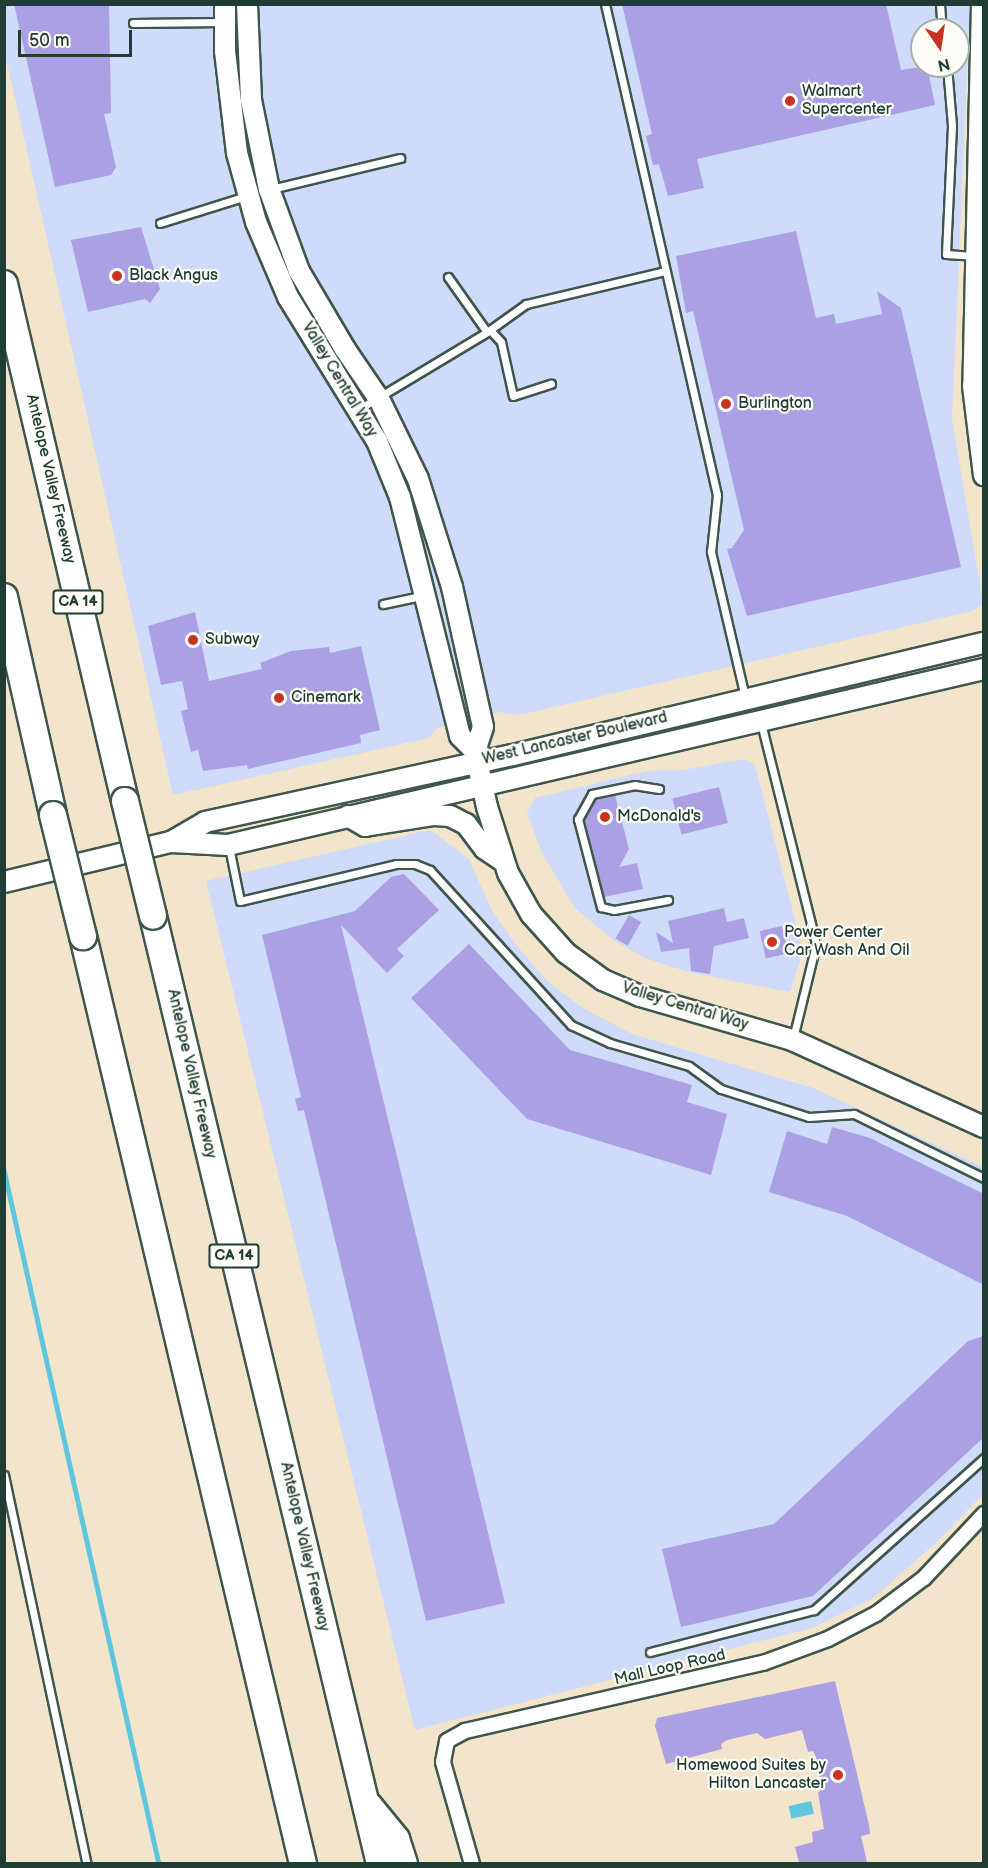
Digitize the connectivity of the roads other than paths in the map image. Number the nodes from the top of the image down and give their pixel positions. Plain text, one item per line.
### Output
1 (605, 4) edge
2 (982, 4) edge
3 (245, 7) edge
4 (224, 13) edge
5 (133, 23) dead end
6 (227, 73) junction
7 (949, 78) edge
8 (400, 158) dead end
9 (269, 189) junction
10 (248, 195) junction
11 (160, 223) dead end
12 (980, 256) edge
13 (664, 271) junction
14 (448, 277) dead end
15 (4, 284) edge
16 (313, 296) junction
17 (489, 331) junction
18 (551, 384) dead end
19 (379, 399) junction
20 (358, 409) junction
21 (984, 476) edge
22 (428, 595) junction
23 (4, 597) edge
24 (383, 604) dead end
25 (984, 643) edge
26 (984, 669) edge
27 (745, 697) junction
28 (760, 720) junction
29 (476, 757) junction
30 (481, 786) junction
31 (659, 789) dead end
32 (348, 816) junction
33 (171, 842) junction
34 (228, 845) junction
35 (503, 861) junction
36 (4, 882) edge
37 (668, 900) dead end
38 (792, 1040) junction
39 (984, 1126) edge
40 (984, 1178) edge
41 (984, 1458) edge
42 (4, 1475) edge
43 (984, 1514) edge
44 (650, 1653) dead end
45 (365, 1801) junction
46 (87, 1863) edge
47 (303, 1863) edge
48 (380, 1863) edge
49 (404, 1863) edge
50 (472, 1863) edge

1 - 13 lane
2 - 12 street
3 - 9 street, Valley Central Way
4 - 5 lane
4 - 6 street, Valley Central Way
6 - 9 street
6 - 10 street, Valley Central Way
7 - 12 lane
8 - 9 lane
9 - 16 street, Valley Central Way
10 - 11 lane
10 - 16 street
10 - 20 street, Valley Central Way
12 - 21 street
13 - 17 lane
13 - 27 lane
14 - 17 lane
15 - 45 highway, Antelope Valley Freeway / CA 14, bridge
16 - 19 street, Valley Central Way
17 - 18 lane
17 - 19 lane
19 - 20 lane
19 - 29 street, Valley Central Way
20 - 22 street, Valley Central Way
22 - 24 lane
22 - 29 street, Valley Central Way
23 - 47 highway, bridge
25 - 27 street, West Lancaster Boulevard
26 - 28 street, West Lancaster Boulevard
27 - 29 street, West Lancaster Boulevard
28 - 30 street, West Lancaster Boulevard
28 - 38 lane
29 - 30 street, Valley Central Way
29 - 33 street, West Lancaster Boulevard
30 - 32 street, West Lancaster Boulevard
30 - 35 street, Valley Central Way
31 - 37 lane
32 - 34 street, West Lancaster Boulevard
32 - 35 street
33 - 34 street, West Lancaster Boulevard
33 - 36 street, West Lancaster Boulevard
34 - 40 lane
35 - 38 street, Valley Central Way
38 - 39 street, Valley Central Way
41 - 44 lane
42 - 46 lane
43 - 50 street, Mall Loop Road
45 - 48 highway, Antelope Valley Freeway / CA 14
45 - 49 highway

